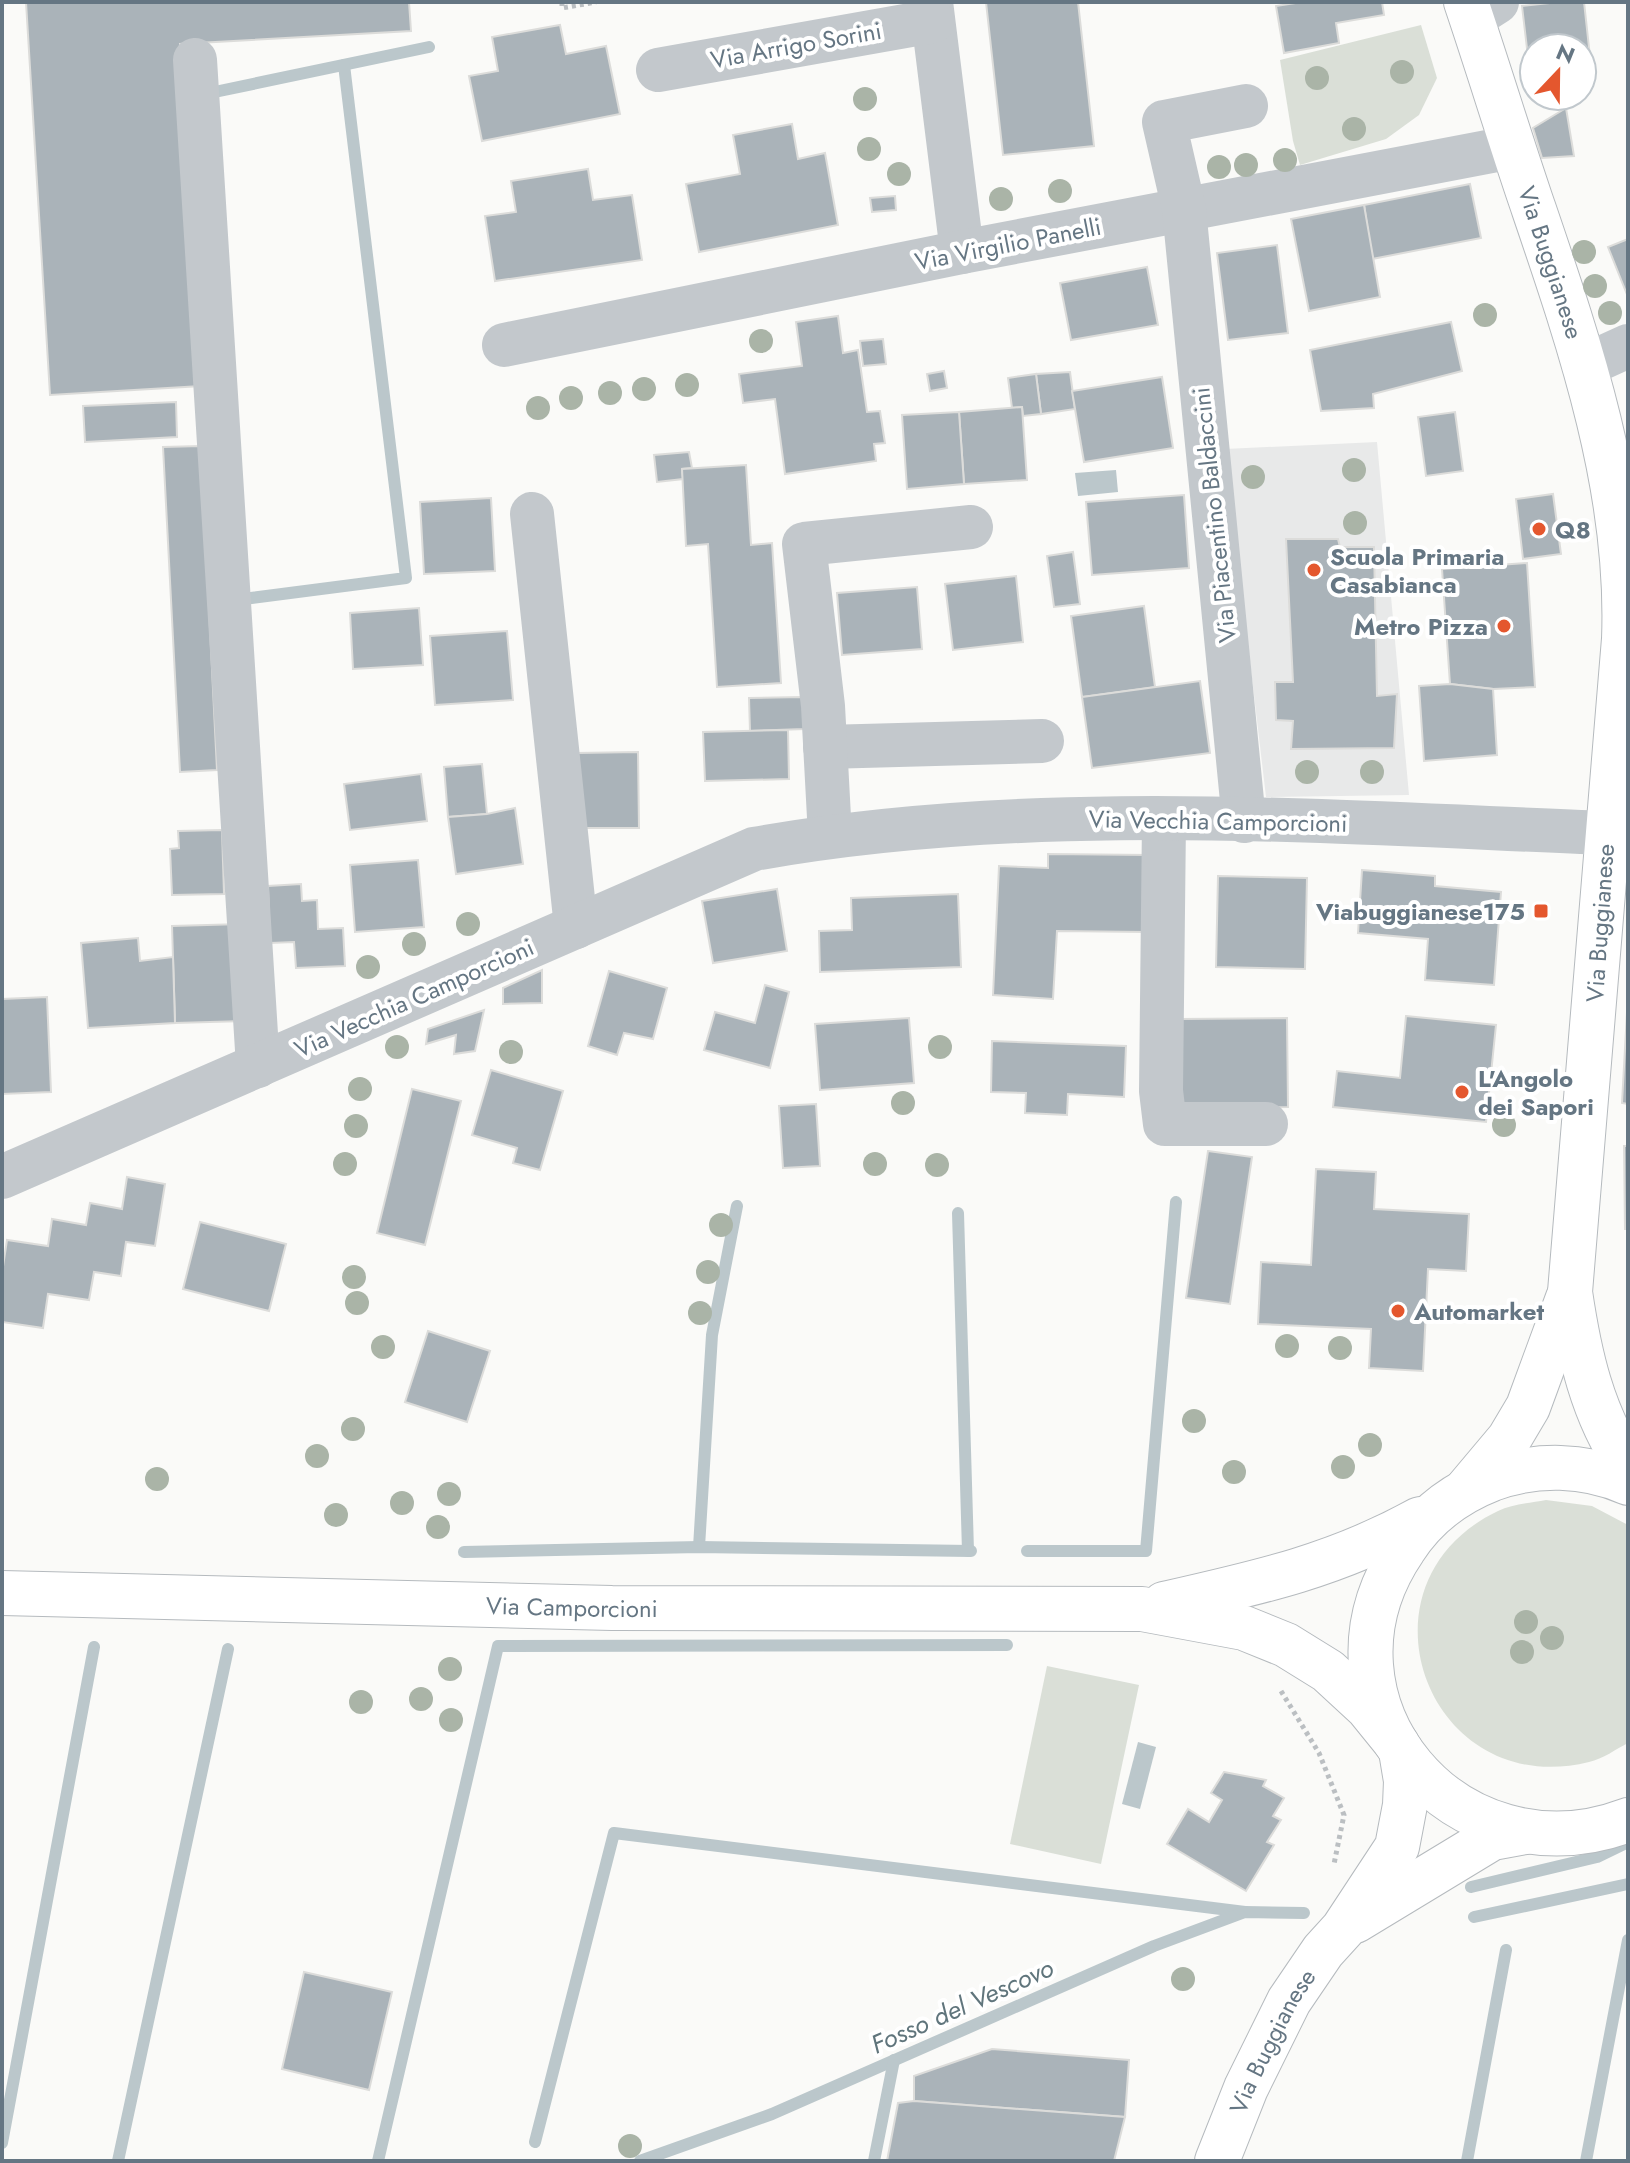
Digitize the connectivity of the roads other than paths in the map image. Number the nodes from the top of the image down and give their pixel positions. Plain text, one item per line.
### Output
1 (1478, 7) edge
2 (932, 12) edge
3 (195, 60) dead end
4 (658, 70) dead end
5 (1246, 106) dead end
6 (1513, 147) junction
7 (1184, 209) junction
8 (962, 252) junction
9 (504, 345) dead end
10 (1628, 346) edge
11 (1584, 366) junction
12 (532, 514) dead end
13 (971, 527) dead end
14 (1627, 603) edge
15 (1042, 741) dead end
16 (825, 747) junction
17 (1164, 820) junction
18 (1244, 821) junction
19 (1606, 833) junction
20 (830, 836) junction
21 (576, 927) junction
22 (258, 1066) junction
23 (1266, 1124) dead end
24 (2, 1177) edge
25 (1570, 1292) junction
26 (1628, 1466) edge
27 (1628, 1483) edge
28 (1452, 1500) junction
29 (2, 1593) edge
30 (1142, 1609) junction
31 (1399, 1748) junction
32 (1628, 1820) edge
33 (1525, 1832) junction
34 (1351, 1916) junction
35 (1217, 2161) edge

1 - 6 main road, Via Buggianese
2 - 4 street, Via Arrigo Sorini
2 - 8 street, Via Arrigo Sorini
3 - 22 street
5 - 7 street, Via Piacentino Baldaccini
6 - 7 street, Via Virgilio Panelli
6 - 11 main road, Via Buggianese
7 - 8 street, Via Virgilio Panelli
7 - 18 street, Via Piacentino Baldaccini
8 - 9 street, Via Virgilio Panelli
10 - 11 street
11 - 14 main road, Via Buggianese
12 - 21 street
13 - 16 street
14 - 19 main road, Via Buggianese
15 - 16 street
16 - 20 street
17 - 18 street, Via Vecchia Camporcioni
17 - 20 street, Via Vecchia Camporcioni
17 - 23 street
18 - 19 street, Via Vecchia Camporcioni
19 - 25 main road, Via Buggianese
20 - 21 street, Via Vecchia Camporcioni
21 - 22 street, Via Vecchia Camporcioni
22 - 24 street, Via Vecchia Camporcioni
25 - 26 main road
25 - 28 main road
27 - 28 main road
28 - 30 main road
28 - 31 main road
29 - 30 main road, Via Camporcioni
30 - 31 main road
31 - 33 main road
31 - 34 main road
32 - 33 main road
33 - 34 main road
34 - 35 main road, Via Buggianese

